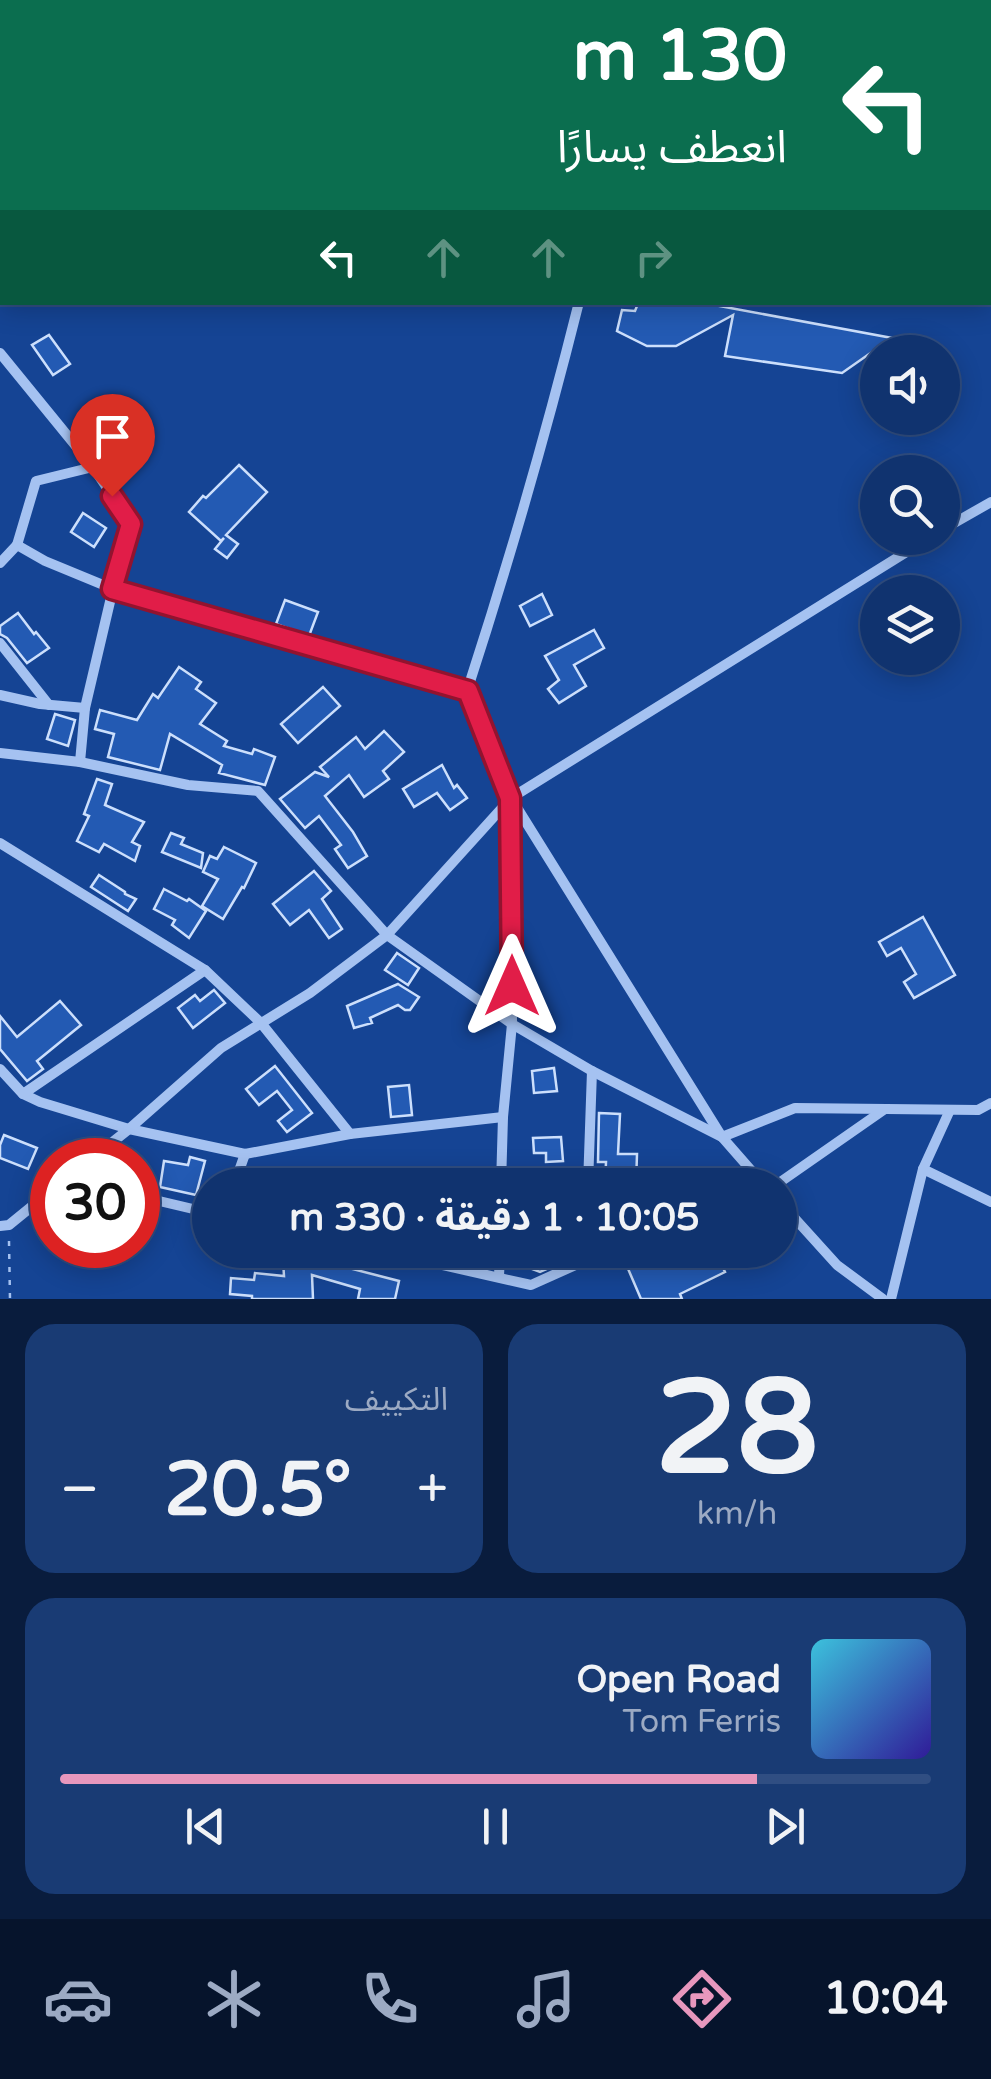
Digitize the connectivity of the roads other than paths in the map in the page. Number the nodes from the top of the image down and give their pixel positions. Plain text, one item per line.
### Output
1 (578, 305) edge
2 (0, 354) edge
3 (93, 468) junction
4 (991, 502) edge
5 (960, 520) edge
6 (17, 544) junction
7 (902, 555) edge
8 (0, 563) edge
9 (112, 589) junction
10 (0, 643) edge
11 (468, 691) junction
12 (0, 695) edge
13 (50, 705) junction
14 (85, 708) junction
15 (1, 755) edge
16 (80, 762) junction
17 (510, 798) junction
18 (0, 843) edge
19 (387, 935) junction
20 (205, 970) junction
21 (261, 1023) junction
22 (512, 1024) junction
23 (0, 1069) edge
24 (592, 1071) junction
25 (24, 1094) junction
26 (991, 1103) edge
27 (884, 1109) junction
28 (950, 1110) junction
29 (503, 1117) junction
30 (129, 1129) junction
31 (350, 1134) junction
32 (722, 1137) junction
33 (118, 1138) edge
34 (245, 1154) junction
35 (240, 1168) edge
36 (502, 1168) edge
37 (589, 1168) edge
38 (749, 1168) edge
39 (923, 1169) junction
40 (797, 1170) edge
41 (160, 1201) edge
42 (991, 1202) edge
43 (30, 1207) edge
44 (192, 1209) edge
45 (797, 1221) edge
46 (5, 1226) edge
47 (455, 1268) edge
48 (499, 1268) edge
49 (568, 1268) edge
50 (499, 1278) junction
51 (883, 1299) edge
52 (891, 1299) edge

1 - 11 street
2 - 3 street
3 - 6 street
3 - 9 street
4 - 5 street
6 - 8 street
6 - 9 street
7 - 17 street
9 - 11 street
9 - 14 street
10 - 13 street
11 - 17 street
12 - 13 street
13 - 14 street
14 - 16 street
15 - 16 street
16 - 19 street
17 - 19 street
17 - 22 street
17 - 32 street
18 - 20 street
19 - 21 street
19 - 22 street
20 - 21 street
20 - 25 street
21 - 30 street
21 - 31 street
22 - 24 street
22 - 29 street
23 - 25 street
24 - 32 street
24 - 37 street
25 - 30 street
26 - 28 street
27 - 28 street
27 - 32 street
27 - 40 street
28 - 39 street
29 - 31 street
29 - 36 street
30 - 33 street
30 - 34 street
31 - 34 street
32 - 38 street
34 - 35 street
39 - 42 street
39 - 52 street
41 - 44 street
43 - 46 street
45 - 51 street
47 - 50 street
48 - 50 street
49 - 50 street

